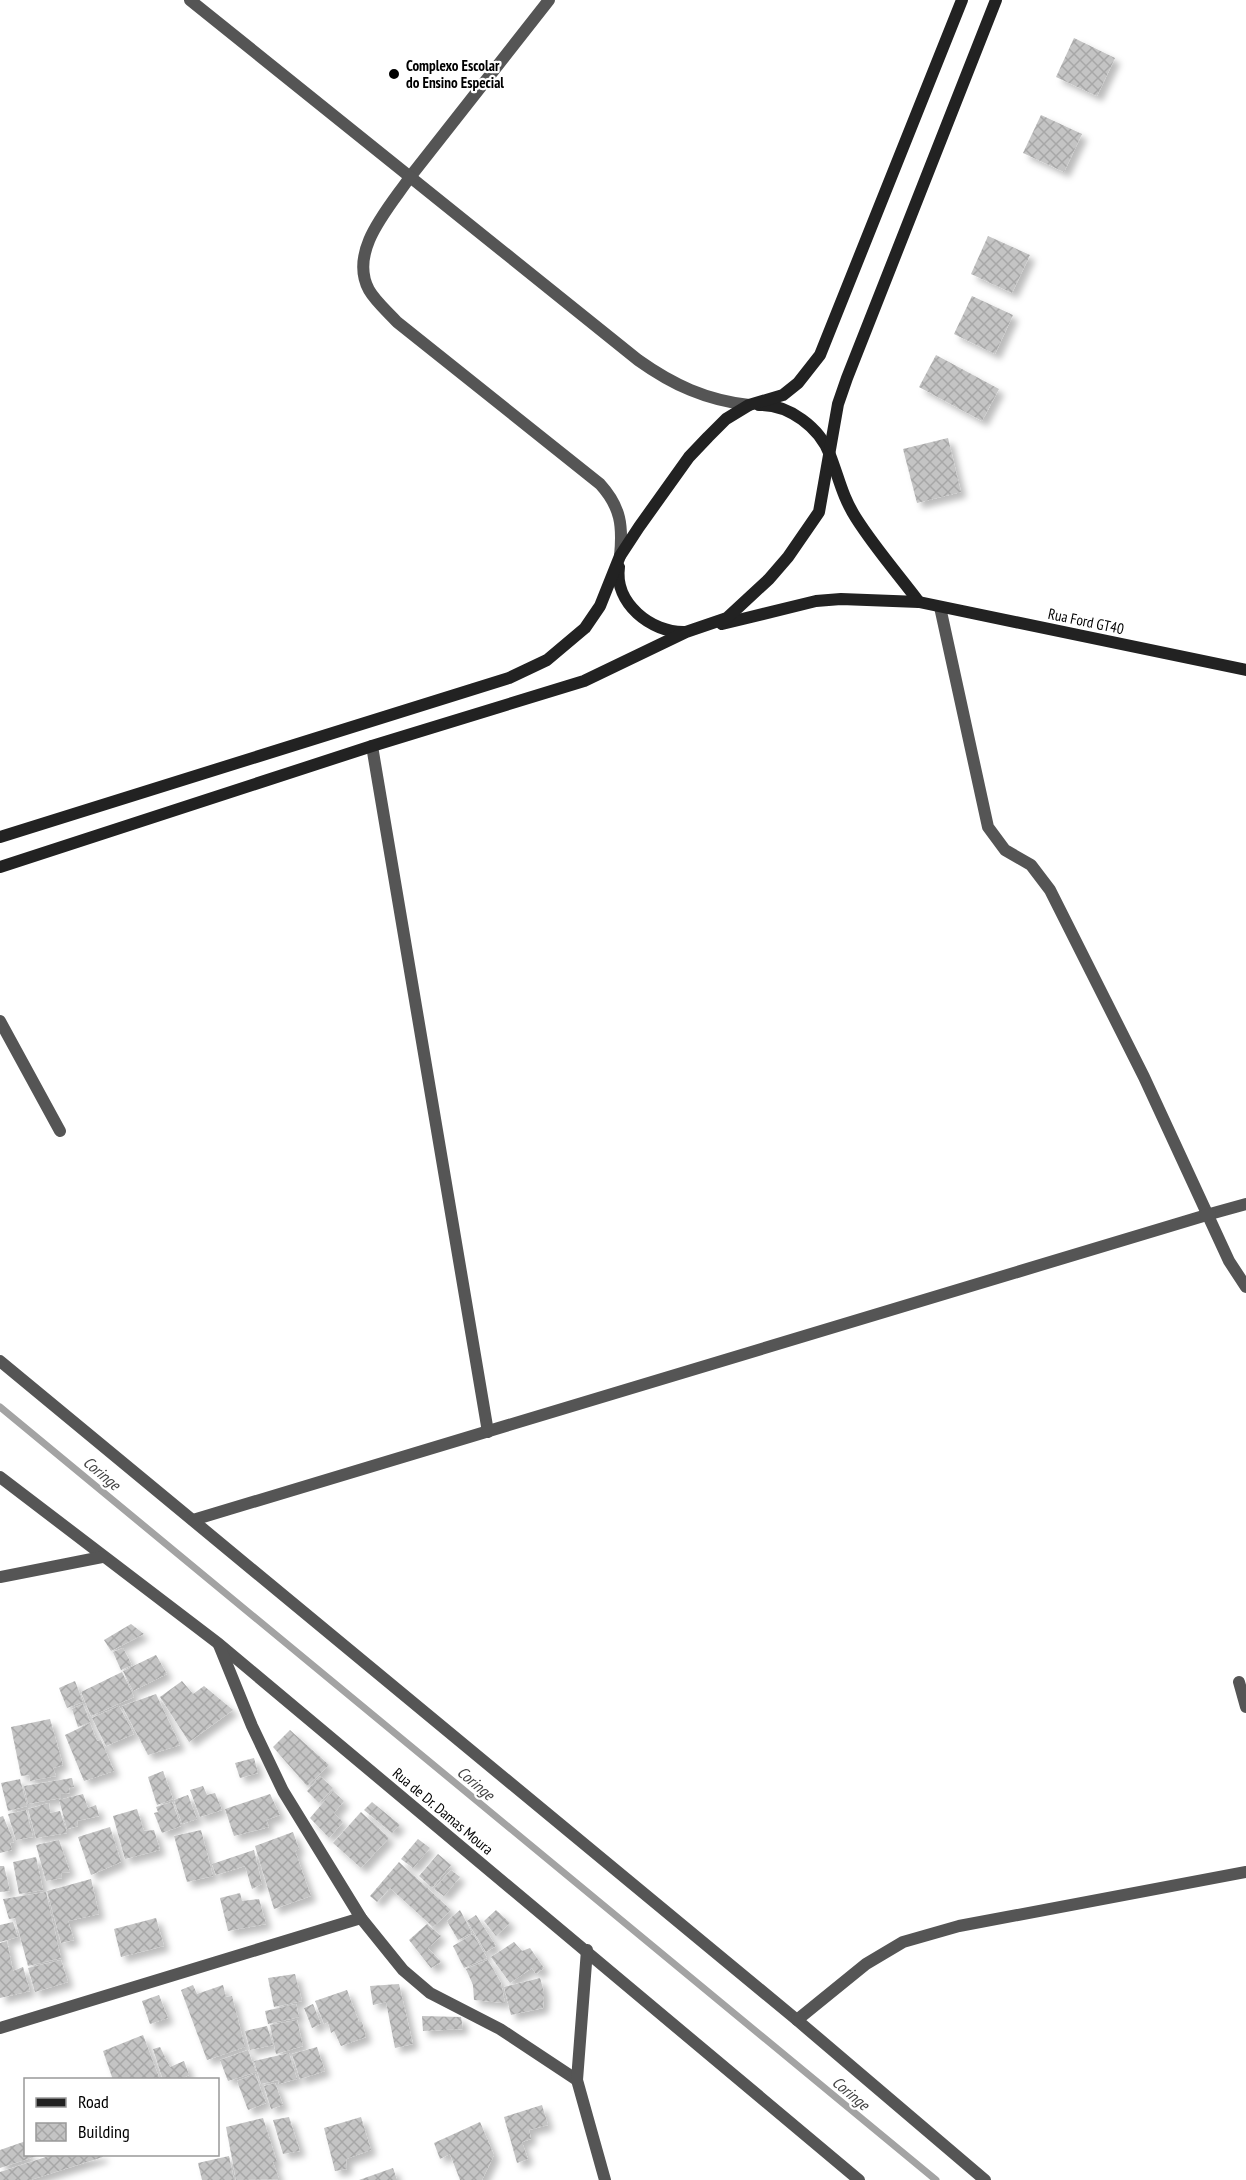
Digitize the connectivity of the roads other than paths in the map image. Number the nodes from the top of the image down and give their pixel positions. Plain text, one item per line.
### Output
1 (190, 0) edge
2 (549, 0) edge
3 (962, 0) edge
4 (996, 0) edge
5 (410, 177) junction
6 (749, 405) junction
7 (830, 453) junction
8 (620, 556) junction
9 (919, 602) junction
10 (940, 607) junction
11 (686, 632) junction
12 (1246, 670) edge
13 (372, 746) junction
14 (0, 837) edge
15 (0, 867) edge
16 (0, 1021) edge
17 (60, 1131) dead end
18 (1246, 1204) edge
19 (1210, 1214) junction
20 (1246, 1287) edge
21 (0, 1361) edge
22 (488, 1432) junction
23 (0, 1476) edge
24 (193, 1520) junction
25 (102, 1557) junction
26 (0, 1577) edge
27 (219, 1644) junction
28 (1239, 1682) dead end
29 (1246, 1707) edge
30 (1246, 1872) edge
31 (361, 1918) junction
32 (587, 1950) junction
33 (797, 2020) junction
34 (0, 2028) edge
35 (577, 2080) junction
36 (605, 2180) edge
37 (859, 2180) edge
38 (985, 2180) edge

1 - 5 street
2 - 5 street
3 - 6 street
4 - 7 street
5 - 6 street
5 - 8 street
6 - 7 street
6 - 8 street
7 - 9 street
7 - 11 street
8 - 11 street
8 - 14 street
9 - 10 street, Rua Ford GT40
9 - 11 street, Rua Ford GT40
10 - 12 street, Rua Ford GT40
10 - 19 street
11 - 13 street
13 - 15 street
13 - 22 street
16 - 17 street
18 - 19 street
19 - 20 street
19 - 22 street
21 - 24 street
22 - 24 street
23 - 25 street, Rua de Dr. Damas Moura
24 - 33 street
25 - 26 street
25 - 27 street, Rua de Dr. Damas Moura
27 - 31 street
27 - 32 street, Rua de Dr. Damas Moura
28 - 29 street
30 - 33 street
31 - 34 street
31 - 35 street
32 - 35 street
32 - 37 street, Rua de Dr. Damas Moura
33 - 38 street
35 - 36 street

